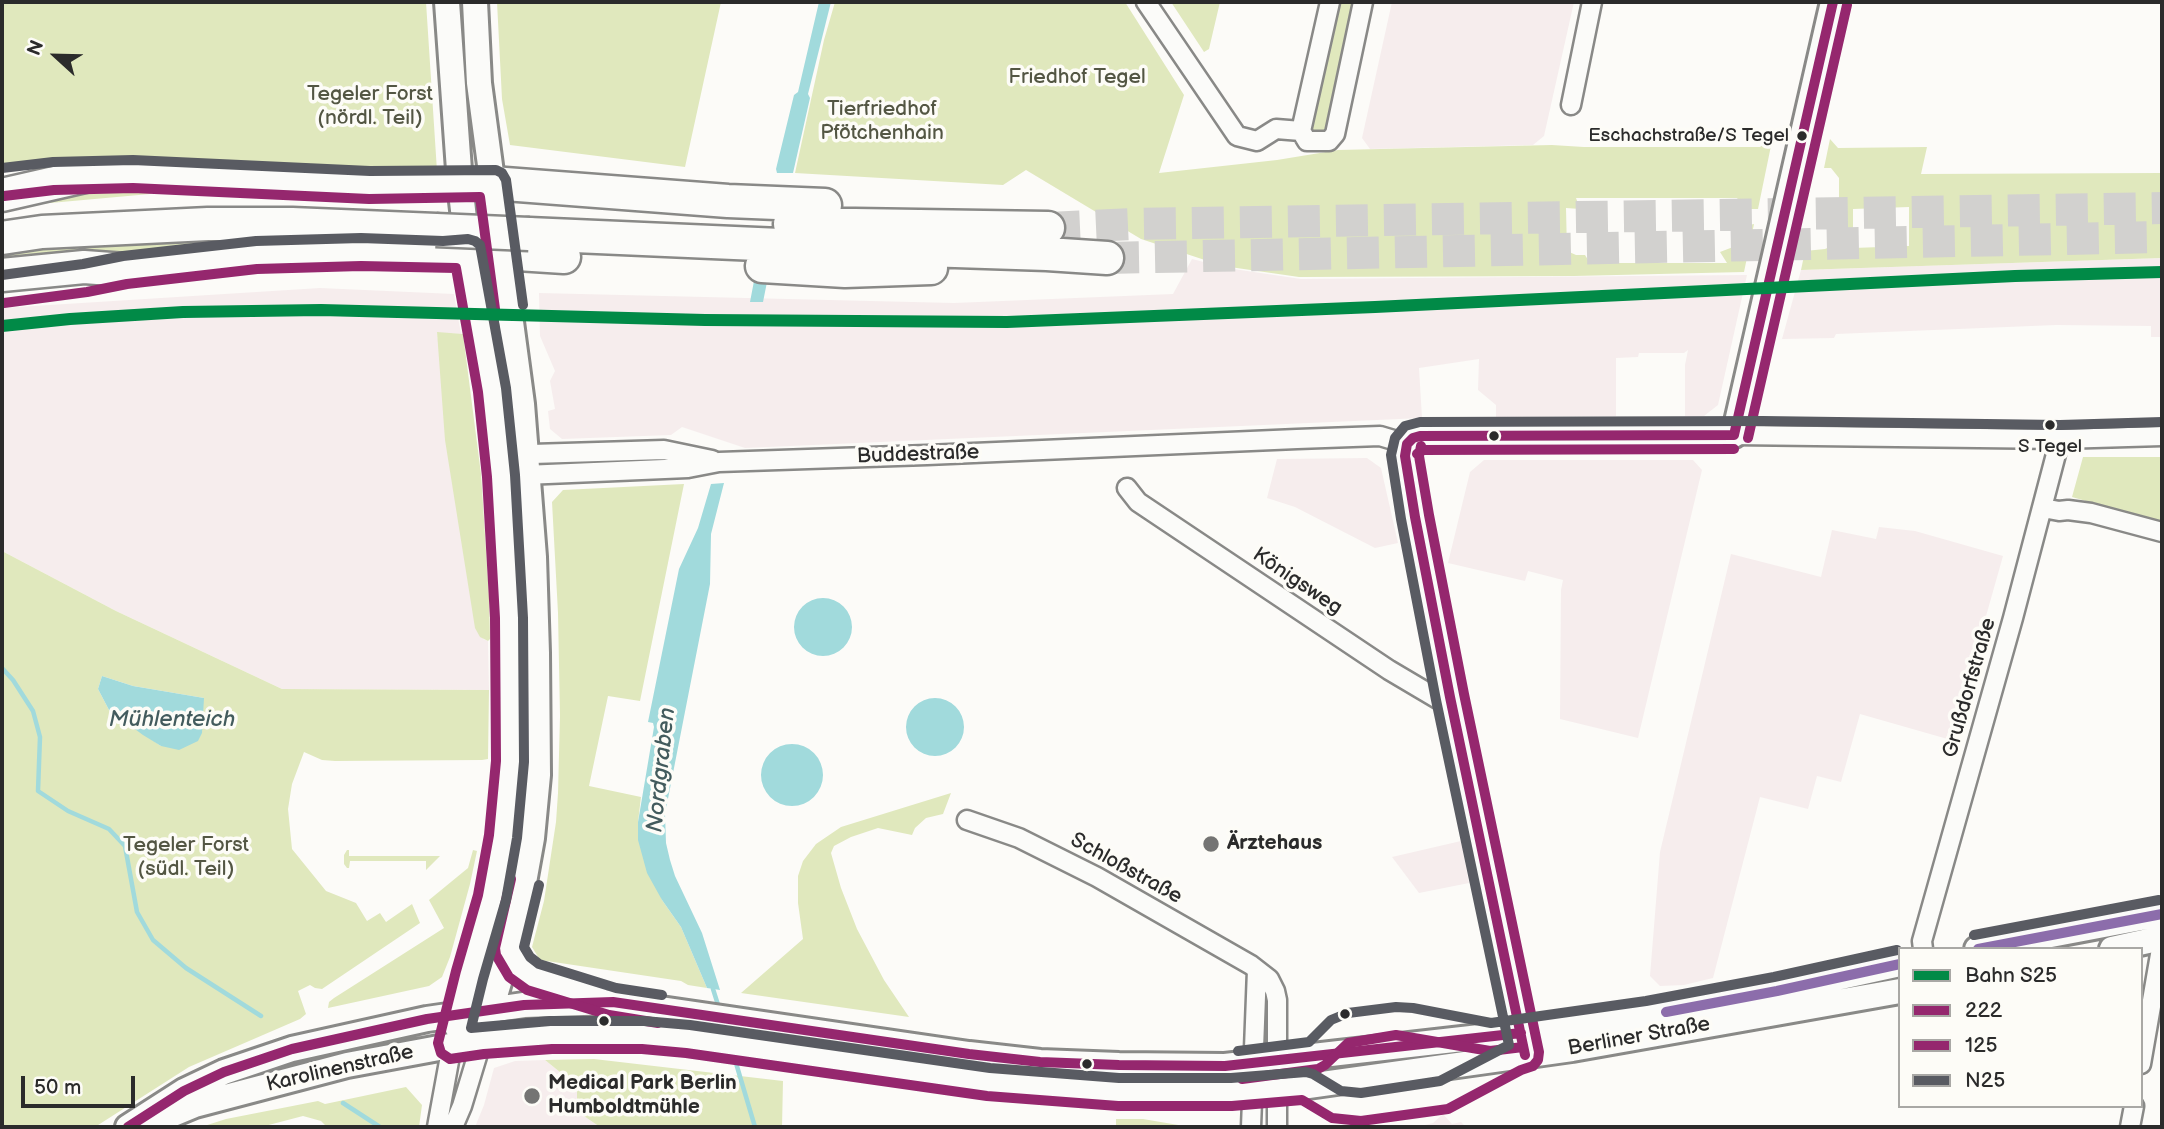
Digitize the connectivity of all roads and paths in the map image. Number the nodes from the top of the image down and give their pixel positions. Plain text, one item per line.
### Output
1 (447, 2) edge
2 (475, 2) edge
3 (1146, 2) edge
4 (1330, 2) edge
5 (1363, 2) edge
6 (1592, 2) edge
7 (1833, 2) edge
8 (1571, 105) dead end
9 (1301, 131) junction
10 (85, 176) junction
11 (2, 182) edge
12 (492, 183) junction
13 (460, 184) junction
14 (2, 195) edge
15 (2, 218) edge
16 (435, 219) junction
17 (528, 224) junction
18 (1007, 228) junction
19 (2, 238) edge
20 (1047, 241) junction
21 (468, 253) junction
22 (502, 253) junction
23 (1107, 258) tunnel mouth
24 (125, 270) junction
25 (2, 275) edge
26 (2, 289) edge
27 (1734, 435) junction
28 (2162, 436) edge
29 (2060, 439) junction
30 (1407, 444) junction
31 (527, 464) junction
32 (500, 466) junction
33 (1127, 488) dead end
34 (2043, 508) junction
35 (2162, 532) edge
36 (1450, 697) junction
37 (967, 820) dead end
38 (2162, 914) edge
39 (2162, 941) edge
40 (1923, 947) edge
41 (1988, 947) edge
42 (2124, 947) edge
43 (509, 949) junction
44 (1898, 964) edge
45 (1257, 970) junction
46 (1898, 991) edge
47 (613, 1002) junction
48 (491, 1010) junction
49 (460, 1014) junction
50 (482, 1040) junction
51 (1523, 1044) junction
52 (452, 1045) junction
53 (2143, 1052) edge
54 (1277, 1060) junction
55 (1252, 1063) junction
56 (1277, 1090) junction
57 (1251, 1091) junction
58 (2134, 1108) edge
59 (128, 1127) edge
60 (145, 1127) edge
61 (437, 1127) edge
62 (453, 1127) edge
63 (1251, 1127) edge
64 (1277, 1127) edge
65 (2130, 1127) edge

1 - 13 main road
2 - 12 main road
3 - 9 street
4 - 9 street
5 - 9 street
6 - 8 street
7 - 27 main road
10 - 11 main road
10 - 13 main road
10 - 14 highway
12 - 13 main road
12 - 18 highway
12 - 22 main road
13 - 21 main road
15 - 16 highway
16 - 17 highway
16 - 19 highway
17 - 18 highway
17 - 20 highway
18 - 20 highway
20 - 22 highway
20 - 23 highway
21 - 22 main road
21 - 24 main road
21 - 32 main road
22 - 31 main road
24 - 25 highway
24 - 26 main road
27 - 29 street, Buddestraße
27 - 30 main road, Buddestraße
28 - 29 street, Buddestraße
29 - 34 street, Grußdorfstraße
30 - 31 street, Buddestraße
30 - 36 main road
31 - 32 street, Buddestraße
31 - 43 main road
32 - 49 main road
33 - 36 street, Königsweg
34 - 35 street
34 - 40 street, Grußdorfstraße
36 - 51 main road
37 - 45 street, Schloßstraße
38 - 41 main road
39 - 42 main road
39 - 53 street
43 - 47 main road
43 - 48 main road
44 - 51 main road, Berliner Straße
45 - 54 street, Schloßstraße
45 - 55 street
46 - 51 main road, Berliner Straße
47 - 48 main road, Karolinenstraße
47 - 55 main road, Karolinenstraße
48 - 49 main road, Karolinenstraße
48 - 50 main road
49 - 52 main road
49 - 59 main road, Karolinenstraße
50 - 52 main road, Karolinenstraße
50 - 57 main road, Karolinenstraße
50 - 62 street
51 - 54 main road, Berliner Straße
51 - 56 main road, Berliner Straße
52 - 60 main road, Karolinenstraße
52 - 61 street
54 - 55 main road, Berliner Straße
54 - 56 street, Schloßstraße
55 - 57 street
56 - 57 main road, Berliner Straße
56 - 64 street, Schloßstraße
57 - 63 street
58 - 65 street

